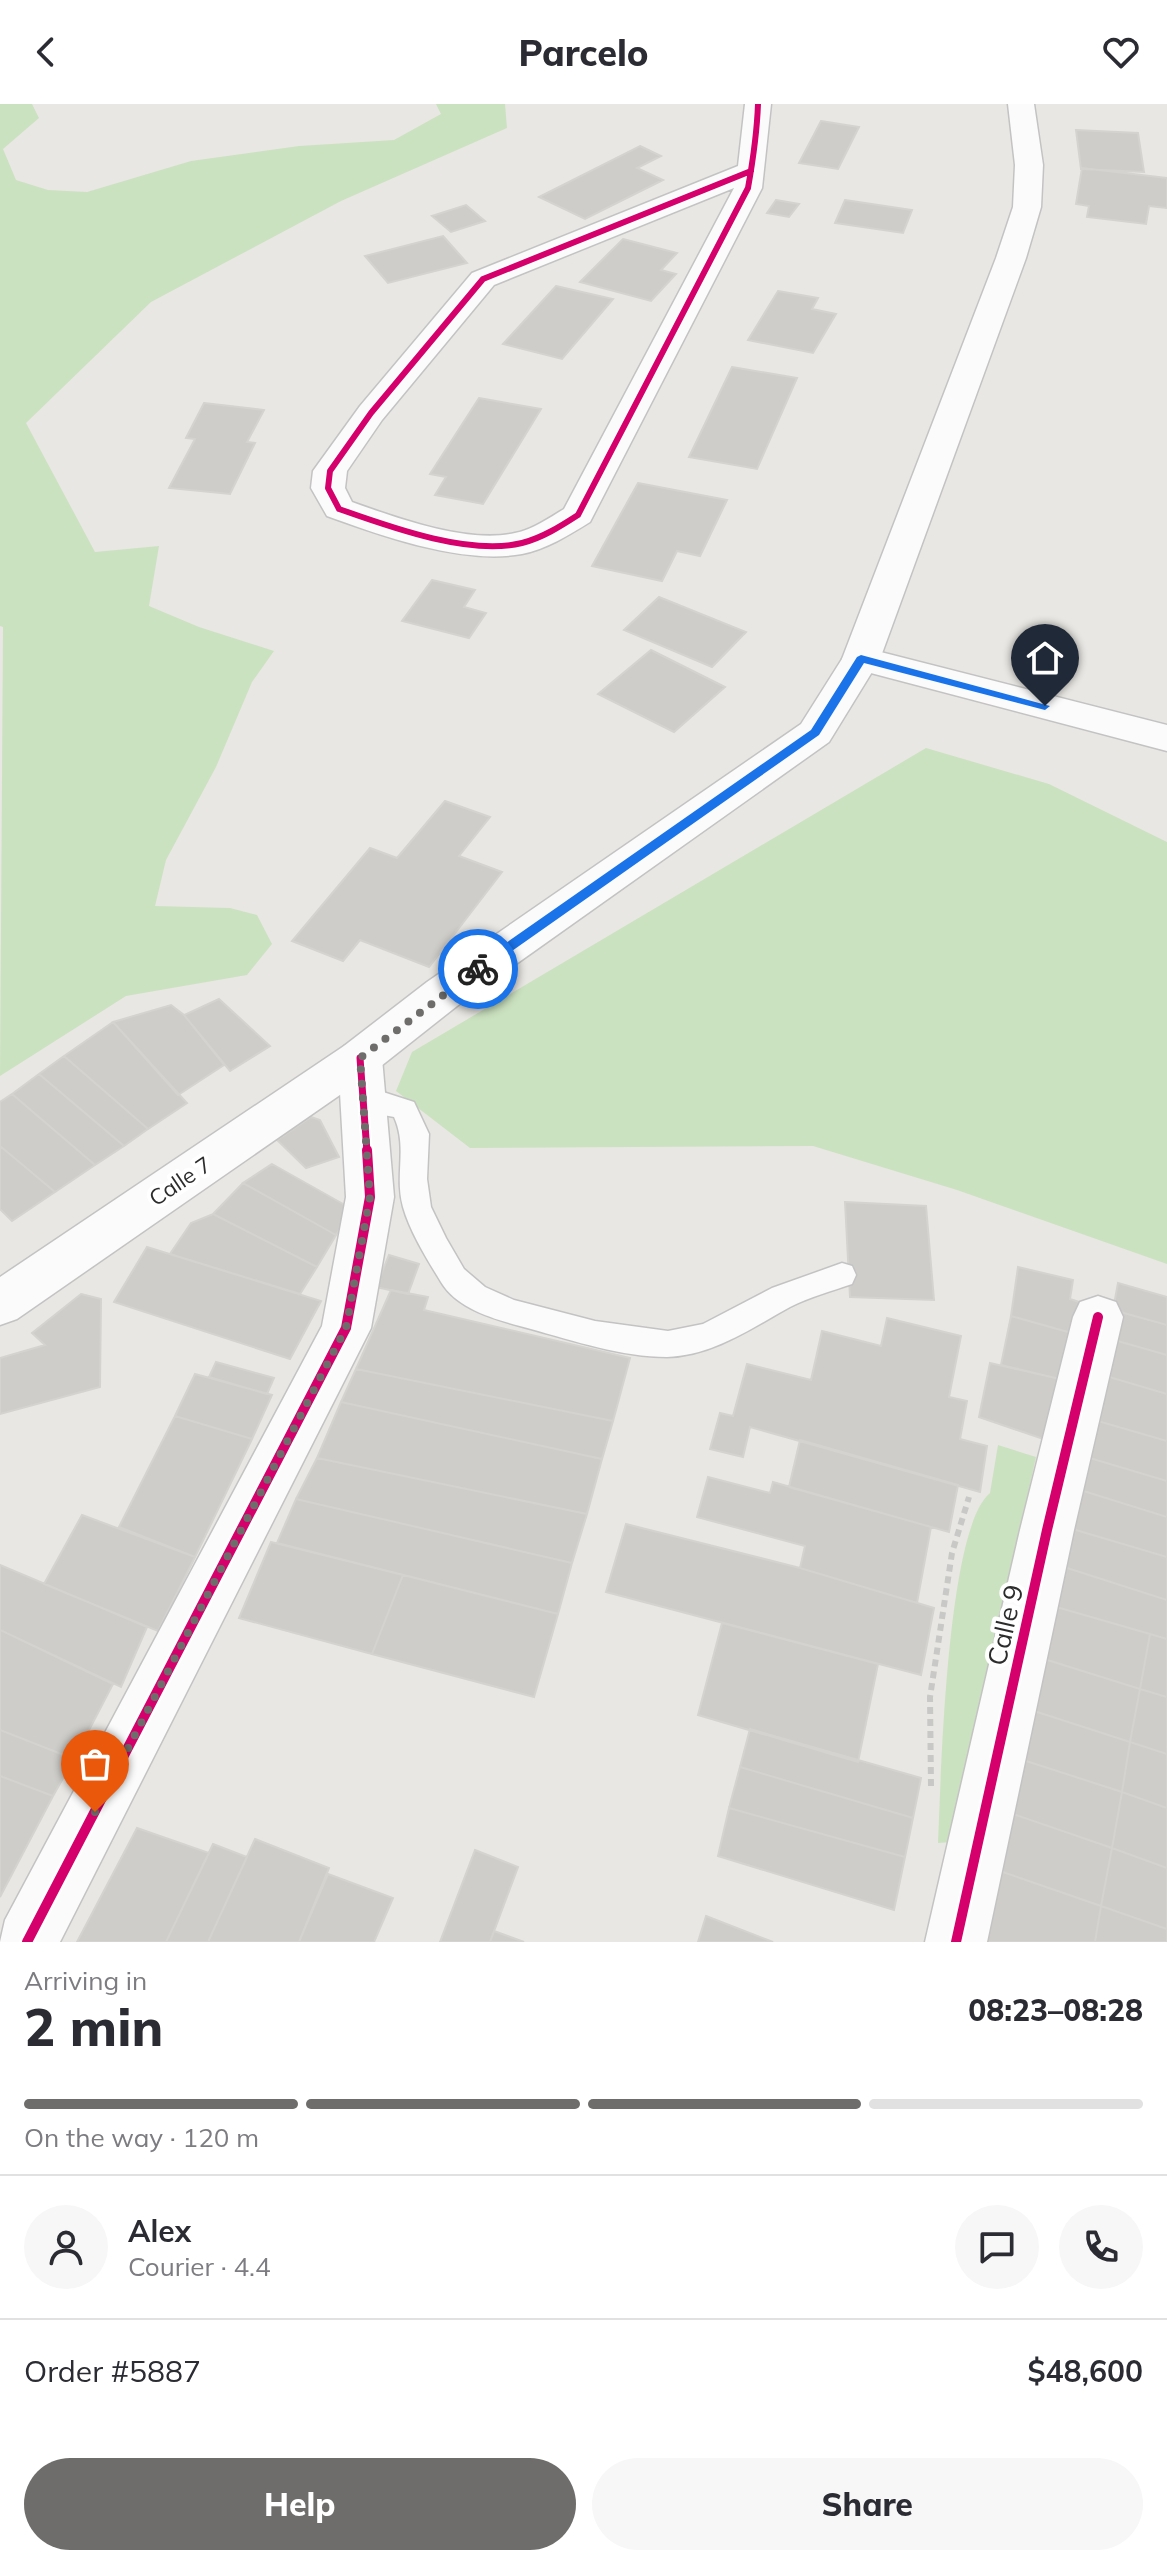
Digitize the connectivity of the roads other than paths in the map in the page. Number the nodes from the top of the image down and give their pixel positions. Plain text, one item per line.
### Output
1 (758, 104) edge
2 (1021, 104) edge
3 (751, 171) junction
4 (861, 659) junction
5 (1167, 738) edge
6 (366, 1069) junction
7 (842, 1275) dead end
8 (0, 1304) edge
9 (1098, 1317) dead end
10 (27, 1942) edge
11 (956, 1942) edge

1 - 3 street
2 - 4 street, Calle 7
3 - 3 street
4 - 5 street
4 - 6 street, Calle 7
6 - 7 lane
6 - 8 street, Calle 7
6 - 10 street
9 - 11 street, Calle 9

